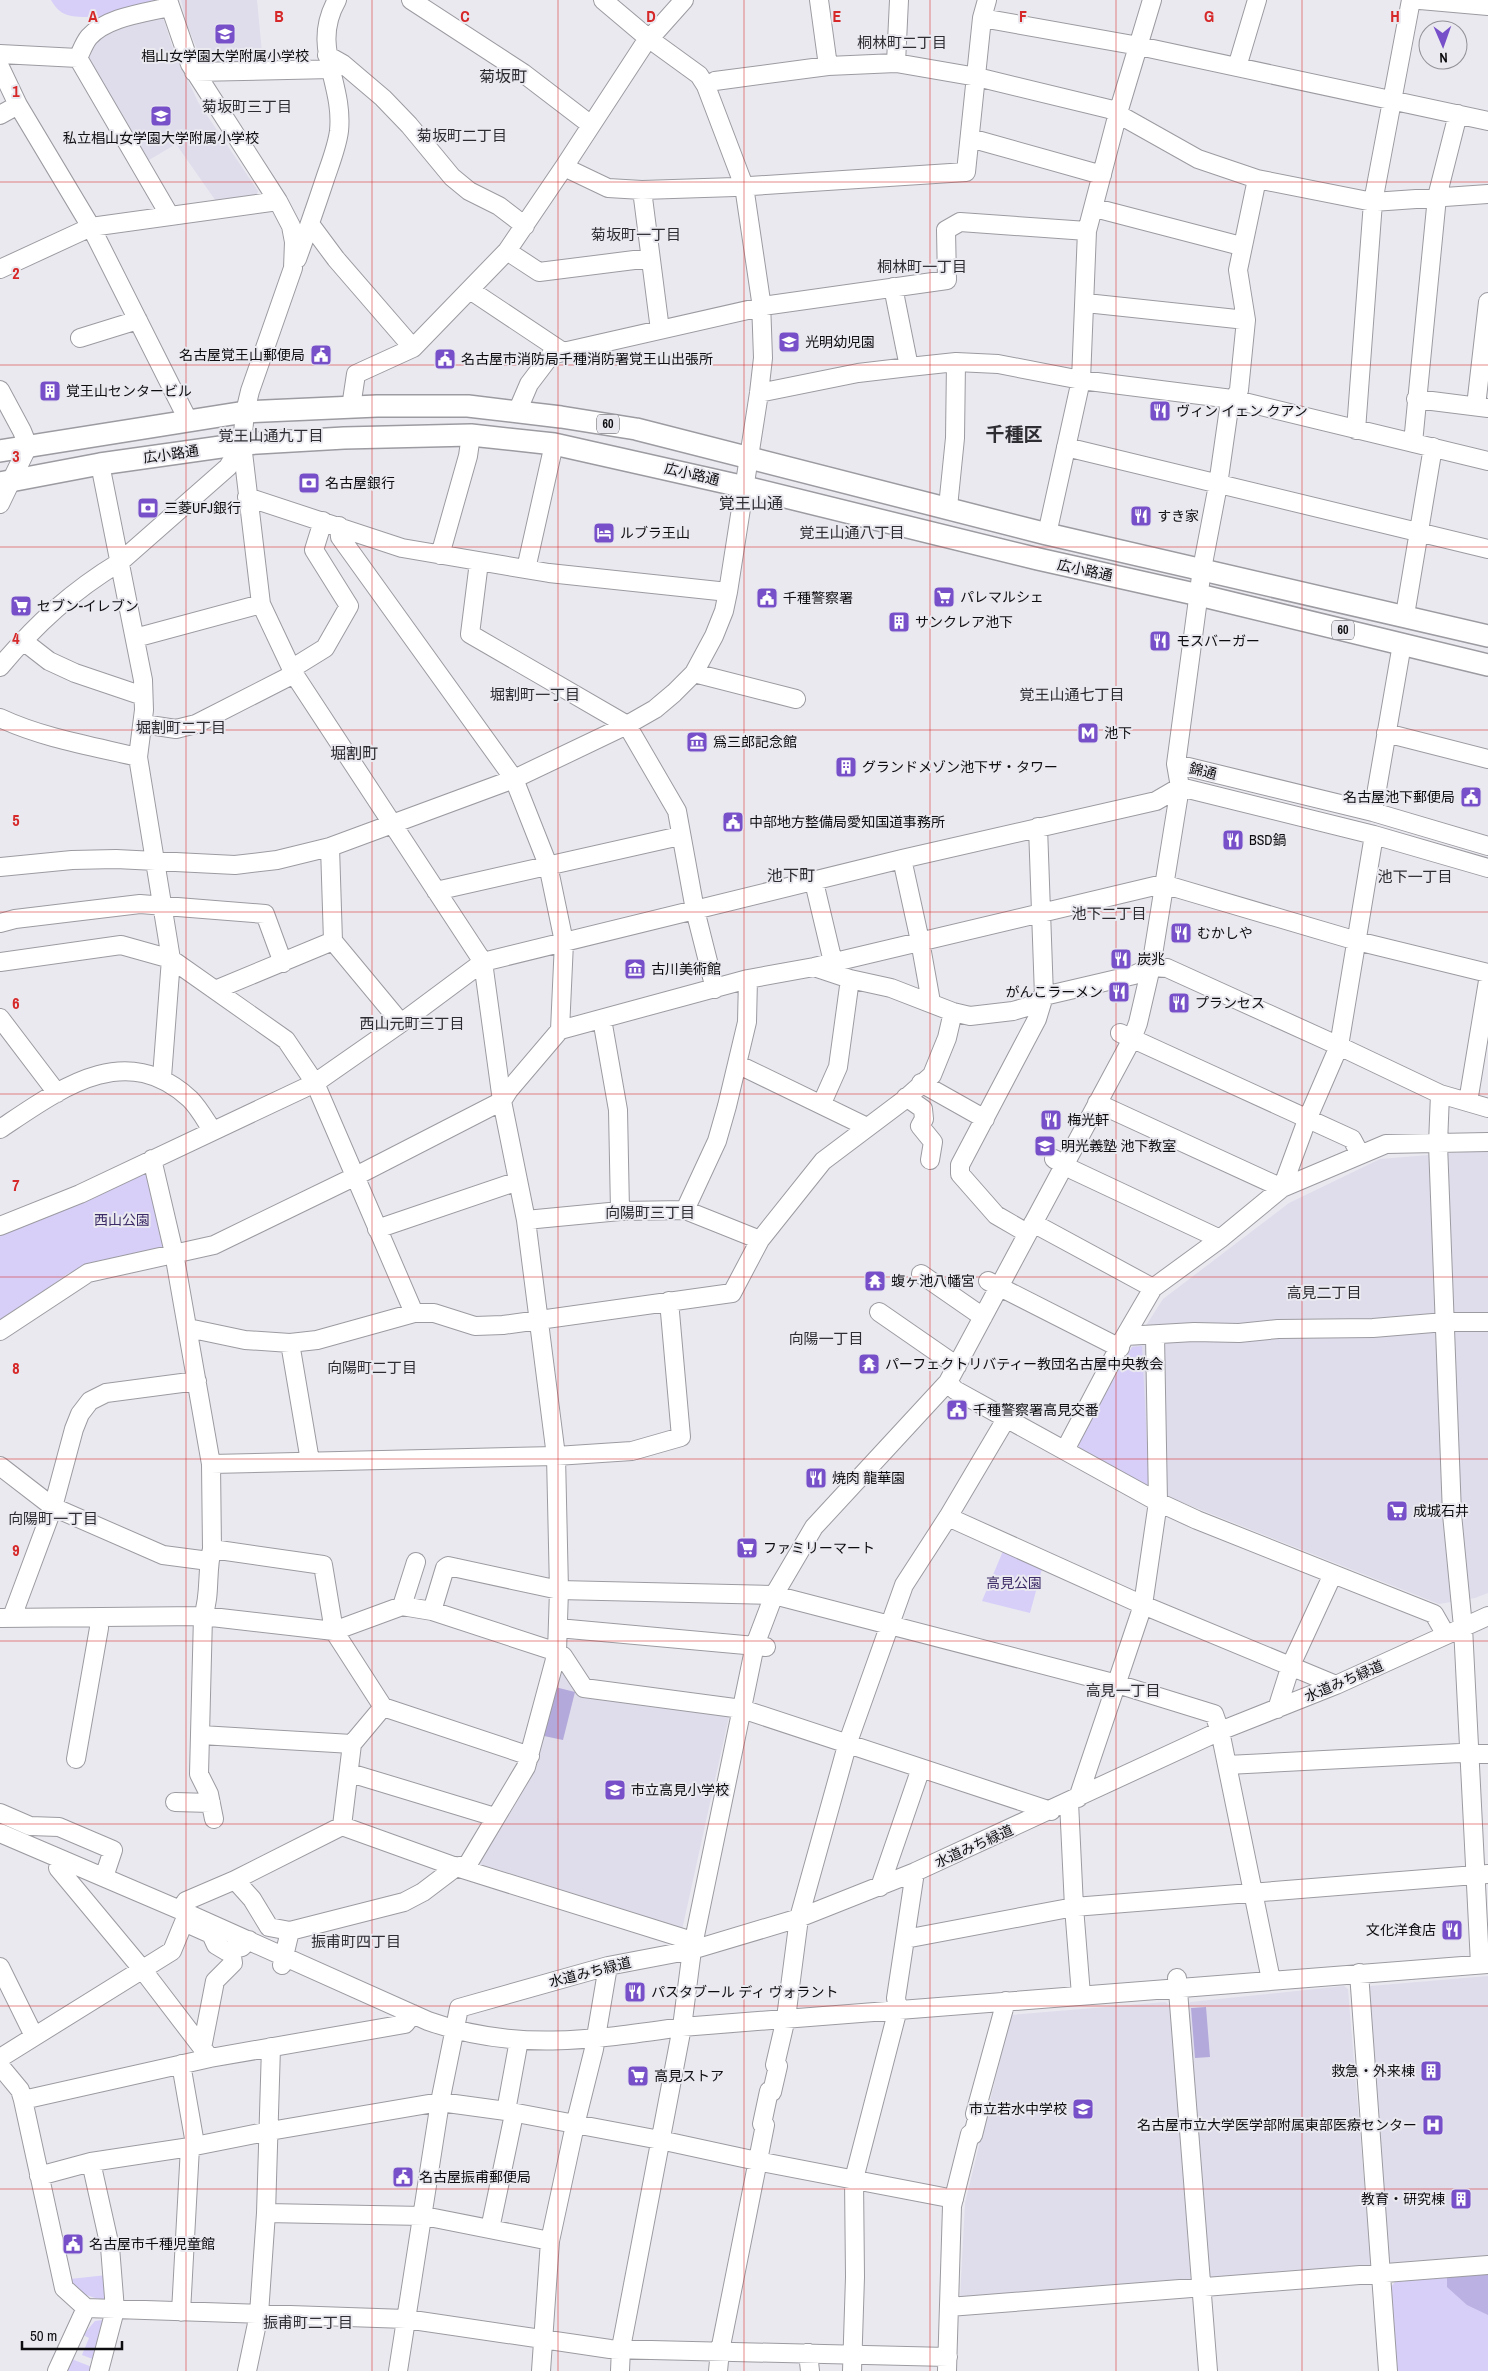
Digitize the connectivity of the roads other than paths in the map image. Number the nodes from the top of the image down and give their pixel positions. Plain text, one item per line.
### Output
1 (411, 0) edge
2 (603, 0) edge
3 (684, 0) edge
4 (819, 0) edge
5 (899, 0) edge
6 (987, 0) edge
7 (1152, 0) edge
8 (1257, 0) edge
9 (1411, 0) edge
10 (1420, 0) edge
11 (169, 3) edge
12 (330, 4) edge
13 (1488, 6) edge
14 (982, 18) junction
15 (648, 38) junction
16 (1139, 46) junction
17 (0, 54) edge
18 (78, 58) junction
19 (329, 62) junction
20 (896, 63) junction
21 (828, 66) junction
22 (1237, 66) junction
23 (0, 67) edge
24 (194, 72) junction
25 (977, 77) junction
26 (706, 86) junction
27 (1393, 100) junction
28 (18, 105) junction
29 (1118, 113) junction
30 (1458, 114) junction
31 (0, 115) edge
32 (1488, 121) edge
33 (590, 125) junction
34 (970, 138) junction
35 (564, 167) junction
36 (1102, 175) junction
37 (1257, 179) junction
38 (744, 186) junction
39 (642, 190) junction
40 (1488, 194) edge
41 (1436, 197) junction
42 (278, 201) junction
43 (1373, 202) junction
44 (1095, 208) junction
45 (170, 216) junction
46 (310, 224) junction
47 (525, 226) junction
48 (91, 227) junction
49 (1087, 231) junction
50 (1241, 246) junction
51 (507, 251) junction
52 (650, 258) junction
53 (294, 268) junction
54 (0, 269) edge
55 (893, 287) junction
56 (470, 290) junction
57 (1488, 302) edge
58 (1086, 303) junction
59 (761, 308) junction
60 (138, 320) junction
61 (1246, 320) junction
62 (660, 330) junction
63 (80, 338) dead end
64 (413, 348) junction
65 (563, 352) junction
66 (956, 362) junction
67 (909, 367) junction
68 (1081, 380) junction
69 (0, 390) edge
70 (759, 393) junction
71 (1232, 399) junction
72 (1416, 399) junction
73 (351, 407) junction
74 (1482, 407) edge
75 (245, 412) junction
76 (517, 412) junction
77 (190, 422) junction
78 (1356, 430) junction
79 (471, 434) junction
80 (1413, 443) junction
81 (242, 444) junction
82 (554, 444) junction
83 (28, 446) junction
84 (1066, 446) junction
85 (1432, 448) junction
86 (0, 451) edge
87 (749, 457) junction
88 (1488, 461) edge
89 (100, 464) junction
90 (6, 482) edge
91 (1218, 485) junction
92 (745, 487) junction
93 (247, 498) junction
94 (0, 504) edge
95 (948, 507) junction
96 (331, 523) junction
97 (1419, 532) junction
98 (1047, 534) junction
99 (1488, 549) edge
100 (440, 555) junction
101 (120, 562) junction
102 (480, 562) junction
103 (526, 569) junction
104 (1202, 569) junction
105 (728, 592) junction
106 (1199, 595) junction
107 (261, 604) junction
108 (1405, 615) junction
109 (1488, 636) edge
110 (135, 638) junction
111 (22, 640) junction
112 (1402, 644) junction
113 (1488, 665) edge
114 (0, 667) edge
115 (292, 671) junction
116 (694, 673) junction
117 (143, 696) junction
118 (796, 698) dead end
119 (0, 718) edge
120 (143, 724) junction
121 (626, 725) junction
122 (1386, 734) junction
123 (138, 757) junction
124 (1488, 759) edge
125 (1176, 764) junction
126 (514, 779) junction
127 (1180, 787) junction
128 (1156, 801) junction
129 (1374, 812) junction
130 (1175, 815) junction
131 (393, 825) junction
132 (1038, 827) junction
133 (1374, 835) junction
134 (680, 836) junction
135 (1488, 846) edge
136 (330, 847) junction
137 (902, 859) junction
138 (155, 862) junction
139 (548, 865) junction
140 (0, 867) edge
141 (1488, 868) edge
142 (814, 882) junction
143 (1163, 884) junction
144 (436, 891) junction
145 (163, 906) junction
146 (695, 910) junction
147 (1040, 912) junction
148 (0, 923) edge
149 (1357, 940) junction
150 (333, 941) junction
151 (920, 941) junction
152 (564, 942) junction
153 (171, 959) junction
154 (0, 962) edge
155 (482, 962) junction
156 (833, 962) junction
157 (283, 963) junction
158 (814, 967) junction
159 (1151, 967) junction
160 (1488, 974) edge
161 (748, 979) junction
162 (850, 979) junction
163 (1488, 981) edge
164 (715, 989) junction
165 (215, 990) junction
166 (1044, 996) junction
167 (931, 1002) junction
168 (953, 1012) junction
169 (0, 1018) edge
170 (602, 1019) junction
171 (402, 1024) junction
172 (560, 1030) junction
173 (1126, 1036) junction
174 (1340, 1046) junction
175 (737, 1064) junction
176 (162, 1078) junction
177 (315, 1083) junction
178 (921, 1083) junction
179 (57, 1093) junction
180 (1440, 1094) junction
181 (906, 1098) junction
182 (502, 1101) junction
183 (1468, 1102) junction
184 (822, 1103) junction
185 (1097, 1103) junction
186 (1488, 1108) edge
187 (985, 1119) junction
188 (1307, 1120) junction
189 (867, 1126) junction
190 (0, 1129) edge
191 (212, 1130) junction
192 (1488, 1142) edge
193 (1438, 1144) junction
194 (1360, 1154) junction
195 (152, 1160) junction
196 (930, 1160) dead end
197 (1059, 1161) junction
198 (354, 1177) junction
199 (518, 1180) junction
200 (1282, 1188) junction
201 (686, 1210) junction
202 (620, 1211) junction
203 (526, 1220) junction
204 (0, 1226) edge
205 (1030, 1228) junction
206 (377, 1229) junction
207 (1220, 1239) junction
208 (760, 1240) junction
209 (174, 1254) junction
210 (921, 1274) dead end
211 (994, 1284) junction
212 (1153, 1288) junction
213 (669, 1301) junction
214 (879, 1312) dead end
215 (414, 1313) junction
216 (983, 1317) junction
217 (539, 1320) junction
218 (1445, 1322) junction
219 (1488, 1322) edge
220 (188, 1328) junction
221 (0, 1330) edge
222 (1155, 1336) junction
223 (1123, 1342) junction
224 (290, 1343) junction
225 (957, 1366) junction
226 (197, 1381) junction
227 (948, 1382) junction
228 (1006, 1419) junction
229 (1065, 1450) junction
230 (556, 1456) junction
231 (310, 1461) junction
232 (211, 1464) junction
233 (0, 1466) edge
234 (1158, 1502) junction
235 (53, 1507) junction
236 (948, 1517) junction
237 (210, 1555) junction
238 (416, 1562) dead end
239 (1333, 1574) junction
240 (559, 1590) junction
241 (774, 1595) junction
242 (1143, 1604) junction
243 (402, 1606) junction
244 (432, 1611) junction
245 (203, 1616) junction
246 (1488, 1616) edge
247 (6, 1617) edge
248 (98, 1618) junction
249 (890, 1626) junction
250 (1463, 1627) junction
251 (558, 1628) junction
252 (334, 1631) junction
253 (1446, 1635) junction
254 (761, 1646) junction
255 (557, 1652) junction
256 (1291, 1665) junction
257 (1117, 1684) junction
258 (1336, 1685) junction
259 (383, 1707) junction
260 (742, 1709) junction
261 (1277, 1709) junction
262 (1220, 1731) junction
263 (202, 1735) junction
264 (848, 1742) junction
265 (352, 1744) junction
266 (1470, 1752) junction
267 (1488, 1754) edge
268 (530, 1756) junction
269 (76, 1759) dead end
270 (1227, 1765) junction
271 (921, 1768) junction
272 (350, 1773) junction
273 (1073, 1800) junction
274 (176, 1802) dead end
275 (1051, 1811) junction
276 (0, 1813) edge
277 (495, 1817) junction
278 (342, 1826) junction
279 (0, 1832) edge
280 (0, 1842) edge
281 (456, 1867) junction
282 (58, 1868) junction
283 (914, 1872) junction
284 (1481, 1874) edge
285 (104, 1876) junction
286 (235, 1880) junction
287 (880, 1887) junction
288 (1252, 1892) junction
289 (1074, 1908) junction
290 (182, 1916) junction
291 (799, 1918) junction
292 (290, 1931) junction
293 (905, 1939) junction
294 (249, 1940) junction
295 (231, 1950) junction
296 (692, 1950) junction
297 (283, 1961) junction
298 (1484, 1964) edge
299 (608, 1966) junction
300 (0, 1968) edge
301 (142, 1969) junction
302 (1359, 1973) junction
303 (1271, 1980) junction
304 (1177, 1983) junction
305 (1081, 1995) junction
306 (1006, 2001) junction
307 (898, 2010) junction
308 (413, 2014) junction
309 (786, 2018) junction
310 (682, 2027) junction
311 (454, 2030) junction
312 (34, 2036) junction
313 (519, 2040) junction
314 (596, 2040) junction
315 (271, 2047) junction
316 (206, 2053) junction
317 (0, 2058) edge
318 (181, 2064) junction
319 (0, 2066) edge
320 (23, 2100) junction
321 (440, 2102) junction
322 (510, 2113) junction
323 (575, 2124) junction
324 (270, 2131) junction
325 (660, 2140) junction
326 (192, 2146) junction
327 (756, 2161) junction
328 (91, 2162) junction
329 (39, 2176) junction
330 (854, 2178) junction
331 (954, 2198) junction
332 (266, 2213) junction
333 (424, 2216) junction
334 (490, 2229) junction
335 (550, 2241) junction
336 (1488, 2266) edge
337 (1380, 2275) junction
338 (1202, 2288) junction
339 (949, 2307) junction
340 (86, 2308) junction
341 (115, 2310) junction
342 (181, 2312) junction
343 (259, 2314) junction
344 (406, 2319) junction
345 (544, 2339) junction
346 (621, 2348) junction
347 (720, 2351) junction
348 (808, 2354) junction
349 (851, 2363) edge
350 (948, 2364) edge
351 (57, 2371) edge
352 (99, 2371) edge
353 (247, 2371) edge
354 (398, 2371) edge
355 (540, 2371) edge
356 (620, 2371) edge
357 (718, 2371) edge
358 (810, 2371) edge
359 (1208, 2371) edge
360 (1388, 2371) edge

1 - 33 street
2 - 15 street
3 - 15 street
4 - 21 street
5 - 20 street
6 - 14 street
7 - 16 street
8 - 22 street
9 - 27 street
10 - 13 street
11 - 18 street
11 - 24 street
12 - 19 street
14 - 16 street
14 - 25 street
15 - 26 street
15 - 33 street
16 - 22 street
16 - 29 street
17 - 18 street
18 - 45 street
19 - 24 street
19 - 46 street
19 - 47 street
20 - 21 street
20 - 25 street
21 - 26 street
22 - 27 street
23 - 28 street
24 - 42 street
25 - 29 street
25 - 34 street
26 - 38 street
27 - 30 street
27 - 43 street
28 - 31 street
28 - 48 street
29 - 36 street
29 - 37 street
30 - 32 street
30 - 41 street
33 - 35 street
34 - 36 street
34 - 38 street
35 - 39 street
35 - 47 street
36 - 44 street
37 - 43 street
37 - 50 street
38 - 39 street
38 - 59 street
39 - 52 street
40 - 41 street
41 - 43 street
41 - 72 street
42 - 45 street
42 - 53 street
43 - 78 street
44 - 49 street
44 - 50 street
45 - 48 street
46 - 53 street
46 - 64 street
47 - 51 street
48 - 54 street
48 - 60 street
49 - 55 street
49 - 58 street
50 - 61 street
51 - 52 street
51 - 56 street
52 - 62 street
53 - 75 street
55 - 59 street
55 - 67 street
56 - 64 street
56 - 65 street
57 - 74 street
58 - 61 street
58 - 68 street
59 - 62 street
59 - 70 street
60 - 63 street
60 - 77 street
61 - 71 street
62 - 65 street
64 - 73 street
65 - 76 street
66 - 67 street
66 - 68 street
66 - 95 street
67 - 70 street
68 - 71 street
68 - 84 street
69 - 83 street
70 - 87 street
71 - 78 street
71 - 91 street
72 - 74 street
72 - 80 street
73 - 75 main road, 広小路通 / 60
73 - 76 main road, 広小路通 / 60
75 - 77 main road, 広小路通 / 60
75 - 81 street
76 - 87 main road, 広小路通 / 60
77 - 83 main road, 広小路通 / 60
78 - 80 street
79 - 81 main road, 広小路通 / 60
79 - 82 main road, 広小路通 / 60
79 - 100 street
80 - 85 street
81 - 89 main road, 広小路通 / 60
81 - 93 street
81 - 101 street
82 - 92 main road, 広小路通 / 60
82 - 103 street
83 - 86 main road, 広小路通 / 60
83 - 90 street
84 - 91 street
84 - 98 street
85 - 88 street
85 - 97 street
87 - 92 street
87 - 95 main road, 広小路通 / 60
89 - 90 main road, 広小路通 / 60
89 - 101 street
90 - 94 street
91 - 97 street
91 - 104 street
92 - 105 street
92 - 106 main road, 広小路通 / 60
93 - 96 street
93 - 107 street
95 - 98 main road, 広小路通 / 60
96 - 100 street
96 - 115 street
96 - 126 street
97 - 99 street
97 - 108 street
98 - 104 main road, 広小路通 / 60
100 - 102 street
101 - 110 street
101 - 111 street
102 - 103 street
102 - 121 street
103 - 105 street
104 - 106 street
104 - 108 main road, 広小路通 / 60
105 - 116 street
106 - 112 main road, 広小路通 / 60
106 - 125 street
107 - 110 street
107 - 115 street
108 - 109 main road, 広小路通 / 60
110 - 117 street
111 - 114 street
111 - 117 street
112 - 113 main road, 広小路通 / 60
112 - 122 street
115 - 120 street
115 - 131 street
116 - 118 street
116 - 121 street
117 - 120 street
119 - 123 street
120 - 123 street
121 - 126 street
121 - 134 street
122 - 124 street
122 - 129 street
123 - 138 street
125 - 127 street
125 - 128 street, 錦通
125 - 129 street, 錦通
126 - 131 street
126 - 139 street
127 - 128 street, 錦通
127 - 130 street
127 - 133 street, 錦通
128 - 130 street
128 - 132 street
129 - 135 street, 錦通
130 - 143 street
131 - 136 street
131 - 144 street
132 - 137 street
132 - 147 street
133 - 141 street, 錦通
133 - 149 street
134 - 139 street
134 - 146 street
136 - 138 street
136 - 150 street
137 - 142 street
137 - 151 street
138 - 140 street
138 - 145 street
139 - 144 street
139 - 152 street
142 - 146 street
142 - 156 street
143 - 147 street
143 - 149 street
143 - 159 street
144 - 155 street
145 - 148 street
145 - 153 street
145 - 157 street
146 - 152 street
146 - 164 street
147 - 151 street
147 - 166 street
149 - 160 street
149 - 174 street
150 - 157 street
150 - 171 street
151 - 156 street
151 - 167 street
152 - 155 street
152 - 172 street
153 - 154 street
153 - 165 street
153 - 176 street
155 - 171 street
155 - 182 street
156 - 158 street
157 - 165 street
158 - 161 street
158 - 162 street
159 - 166 street
159 - 173 street
159 - 174 street
161 - 164 street
161 - 175 street
162 - 167 street
162 - 184 street
163 - 183 street
164 - 170 street
165 - 177 street
166 - 168 street
166 - 187 street
167 - 168 street
168 - 178 street
169 - 179 street
170 - 172 street
170 - 202 street
171 - 177 street
172 - 182 street
173 - 185 street
173 - 188 street
174 - 180 street
174 - 188 street
175 - 184 street
175 - 201 street
176 - 179 street
176 - 191 street
177 - 191 street
177 - 198 street
178 - 181 street
178 - 187 street
179 - 190 street
180 - 183 street
180 - 193 street
181 - 189 street
181 - 196 street
182 - 198 street
182 - 199 street
183 - 186 street
184 - 189 street
185 - 197 street
185 - 200 street
187 - 205 street
188 - 194 street
188 - 200 street
189 - 208 street
191 - 195 street
192 - 193 street
193 - 194 street
193 - 218 street
194 - 200 street
195 - 204 street
195 - 209 street
197 - 205 street
197 - 207 street
198 - 206 street
198 - 209 street
199 - 203 street
199 - 206 street
200 - 207 street
201 - 202 street
201 - 208 street
202 - 203 street
203 - 217 street
205 - 211 street
205 - 212 street
206 - 215 street
207 - 212 street
208 - 213 street
209 - 220 street
209 - 221 street
210 - 216 street
211 - 216 street
211 - 223 street
212 - 223 street
213 - 217 street
213 - 230 street
214 - 225 street
215 - 217 street
215 - 224 street
216 - 225 street
217 - 230 street
218 - 219 street
218 - 222 street
218 - 250 street
220 - 224 street
220 - 226 street
222 - 223 street
222 - 234 street
223 - 229 street
224 - 231 street
225 - 227 street
226 - 232 street
226 - 235 street
227 - 228 street
227 - 241 street
228 - 229 street
228 - 236 street
229 - 234 street
230 - 231 street
230 - 240 street
231 - 232 street
232 - 237 street
233 - 235 street
234 - 239 street
234 - 242 street
235 - 237 street
235 - 247 street
236 - 242 street
236 - 249 street
237 - 245 street
237 - 252 street
238 - 243 street
239 - 253 street
239 - 256 street
240 - 241 street
240 - 244 street
240 - 251 street
241 - 249 street
241 - 254 street
242 - 256 street
242 - 257 street
243 - 244 street
243 - 252 street
244 - 255 street
245 - 248 street
245 - 252 street
245 - 263 street
246 - 250 street, 水道みち緑道
247 - 248 street
248 - 269 street
249 - 257 street
249 - 264 street
250 - 253 street, 水道みち緑道
250 - 266 street
251 - 254 street
251 - 255 street
252 - 259 street
253 - 258 street, 水道みち緑道
254 - 260 street
255 - 260 street
255 - 268 street
256 - 258 street
256 - 261 street
257 - 262 street
257 - 273 street
258 - 261 street, 水道みち緑道
259 - 265 street
259 - 268 street
260 - 264 street
260 - 296 street
261 - 262 street, 水道みち緑道
262 - 270 street
262 - 273 street, 水道みち緑道
263 - 265 street
263 - 274 street
264 - 271 street
264 - 291 street
265 - 272 street
266 - 267 street
266 - 270 street
266 - 284 street
268 - 277 street
270 - 288 street
271 - 275 street
271 - 287 street
272 - 277 street
272 - 278 street
273 - 275 street, 水道みち緑道
273 - 289 street
275 - 283 street, 水道みち緑道
276 - 285 street
277 - 281 street
278 - 281 street
278 - 286 street
279 - 285 street
280 - 282 street
281 - 292 street
281 - 296 street
282 - 290 street
282 - 301 street
283 - 287 street, 水道みち緑道
283 - 293 street
284 - 288 street
284 - 298 street
285 - 290 street
286 - 290 street
286 - 292 street
287 - 291 street, 水道みち緑道
288 - 289 street
288 - 303 street
289 - 293 street
289 - 305 street
290 - 294 street
290 - 295 street
290 - 301 street
291 - 296 street, 水道みち緑道
291 - 309 street
292 - 297 street
293 - 307 street
294 - 295 street
294 - 297 street
295 - 316 street
296 - 299 street, 水道みち緑道
296 - 310 street
297 - 308 street
298 - 302 street
299 - 311 street, 水道みち緑道
299 - 314 street
300 - 312 street
301 - 312 street
301 - 316 street
302 - 303 street
302 - 337 street
303 - 304 street
304 - 305 street
304 - 338 street
305 - 306 street
306 - 307 street
306 - 331 street
307 - 309 street
307 - 330 street
308 - 311 street
308 - 315 street
309 - 310 street
309 - 327 street
310 - 314 street
310 - 325 street
311 - 313 street
311 - 321 street
312 - 317 street
313 - 314 street
313 - 322 street
314 - 323 street
315 - 316 street
315 - 324 street
316 - 318 street
318 - 320 street
318 - 326 street
319 - 320 street
320 - 329 street
321 - 322 street
321 - 324 street
321 - 333 street
322 - 323 street
322 - 334 street
323 - 325 street
323 - 335 street
324 - 326 street
324 - 332 street
325 - 327 street
325 - 346 street
326 - 328 street
326 - 342 street
327 - 330 street
327 - 347 street
328 - 329 street
328 - 341 street
329 - 340 street
330 - 331 street
330 - 349 street
331 - 339 street
332 - 333 street
332 - 343 street
333 - 334 street
333 - 344 street
334 - 335 street
335 - 345 street
336 - 337 street
337 - 338 street
337 - 360 street
338 - 339 street
338 - 359 street
339 - 350 street
340 - 341 street
340 - 351 street
341 - 342 street
341 - 352 street
342 - 343 street
343 - 344 street
343 - 353 street
344 - 345 street
344 - 354 street
345 - 346 street
345 - 355 street
346 - 347 street
346 - 356 street
347 - 348 street
347 - 357 street
348 - 349 street
348 - 358 street
349 - 350 street

